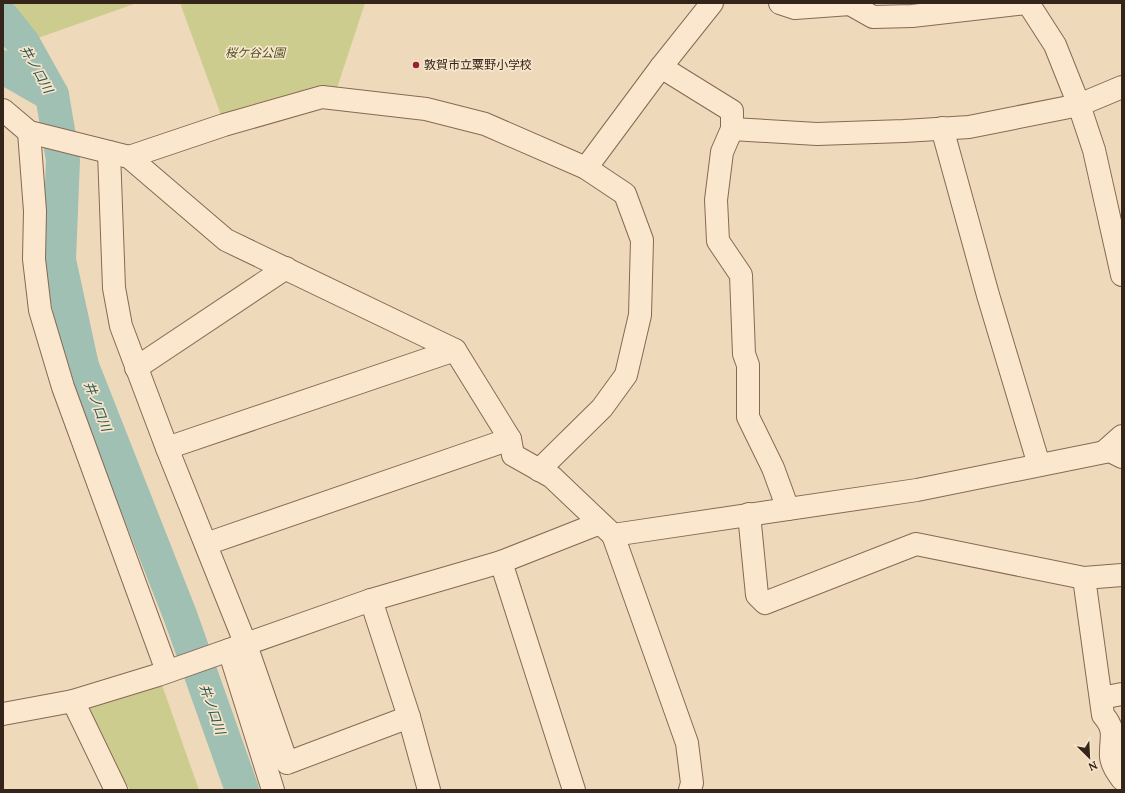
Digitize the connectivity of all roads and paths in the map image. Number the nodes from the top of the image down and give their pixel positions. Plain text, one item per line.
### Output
1 (712, 3) edge
2 (780, 3) edge
3 (1027, 3) edge
4 (661, 67) junction
5 (1122, 88) edge
6 (1079, 105) junction
7 (3, 110) edge
8 (942, 128) junction
9 (732, 129) junction
10 (33, 133) junction
11 (109, 152) junction
12 (586, 168) junction
13 (1114, 208) edge
14 (286, 268) junction
15 (1122, 274) edge
16 (455, 350) junction
17 (136, 368) junction
18 (1122, 436) edge
19 (510, 439) junction
20 (167, 448) junction
21 (1113, 455) edge
22 (1039, 465) junction
23 (539, 470) junction
24 (788, 509) junction
25 (749, 514) junction
26 (606, 528) junction
27 (206, 544) junction
28 (501, 562) junction
29 (1122, 575) edge
30 (1084, 578) junction
31 (371, 600) junction
32 (232, 649) junction
33 (163, 673) junction
34 (1112, 696) edge
35 (73, 701) junction
36 (3, 714) edge
37 (409, 718) junction
38 (1122, 779) edge
39 (116, 790) edge
40 (273, 790) edge
41 (429, 790) edge
42 (574, 790) edge
43 (690, 790) edge

1 - 4 street
2 - 3 street
3 - 6 street
4 - 9 street
4 - 12 street
5 - 6 street
6 - 8 street
6 - 13 street
7 - 10 street
8 - 9 street
8 - 22 street
9 - 24 street
10 - 11 street
10 - 33 street
11 - 12 street
11 - 14 street
11 - 17 street
12 - 23 street
13 - 15 street
14 - 16 street
14 - 17 street
16 - 19 street
16 - 20 street
17 - 20 street
18 - 21 street
19 - 23 street
19 - 27 street
20 - 27 street
21 - 22 street
22 - 24 street
23 - 26 street
24 - 25 street
25 - 26 street
25 - 30 street
26 - 28 street
26 - 43 street
27 - 32 street
28 - 31 street
28 - 42 street
29 - 30 street
30 - 34 street
31 - 32 street
31 - 37 street
32 - 33 street
32 - 37 street
32 - 40 street
33 - 35 street
34 - 38 street
35 - 36 street
35 - 39 street
37 - 41 street

